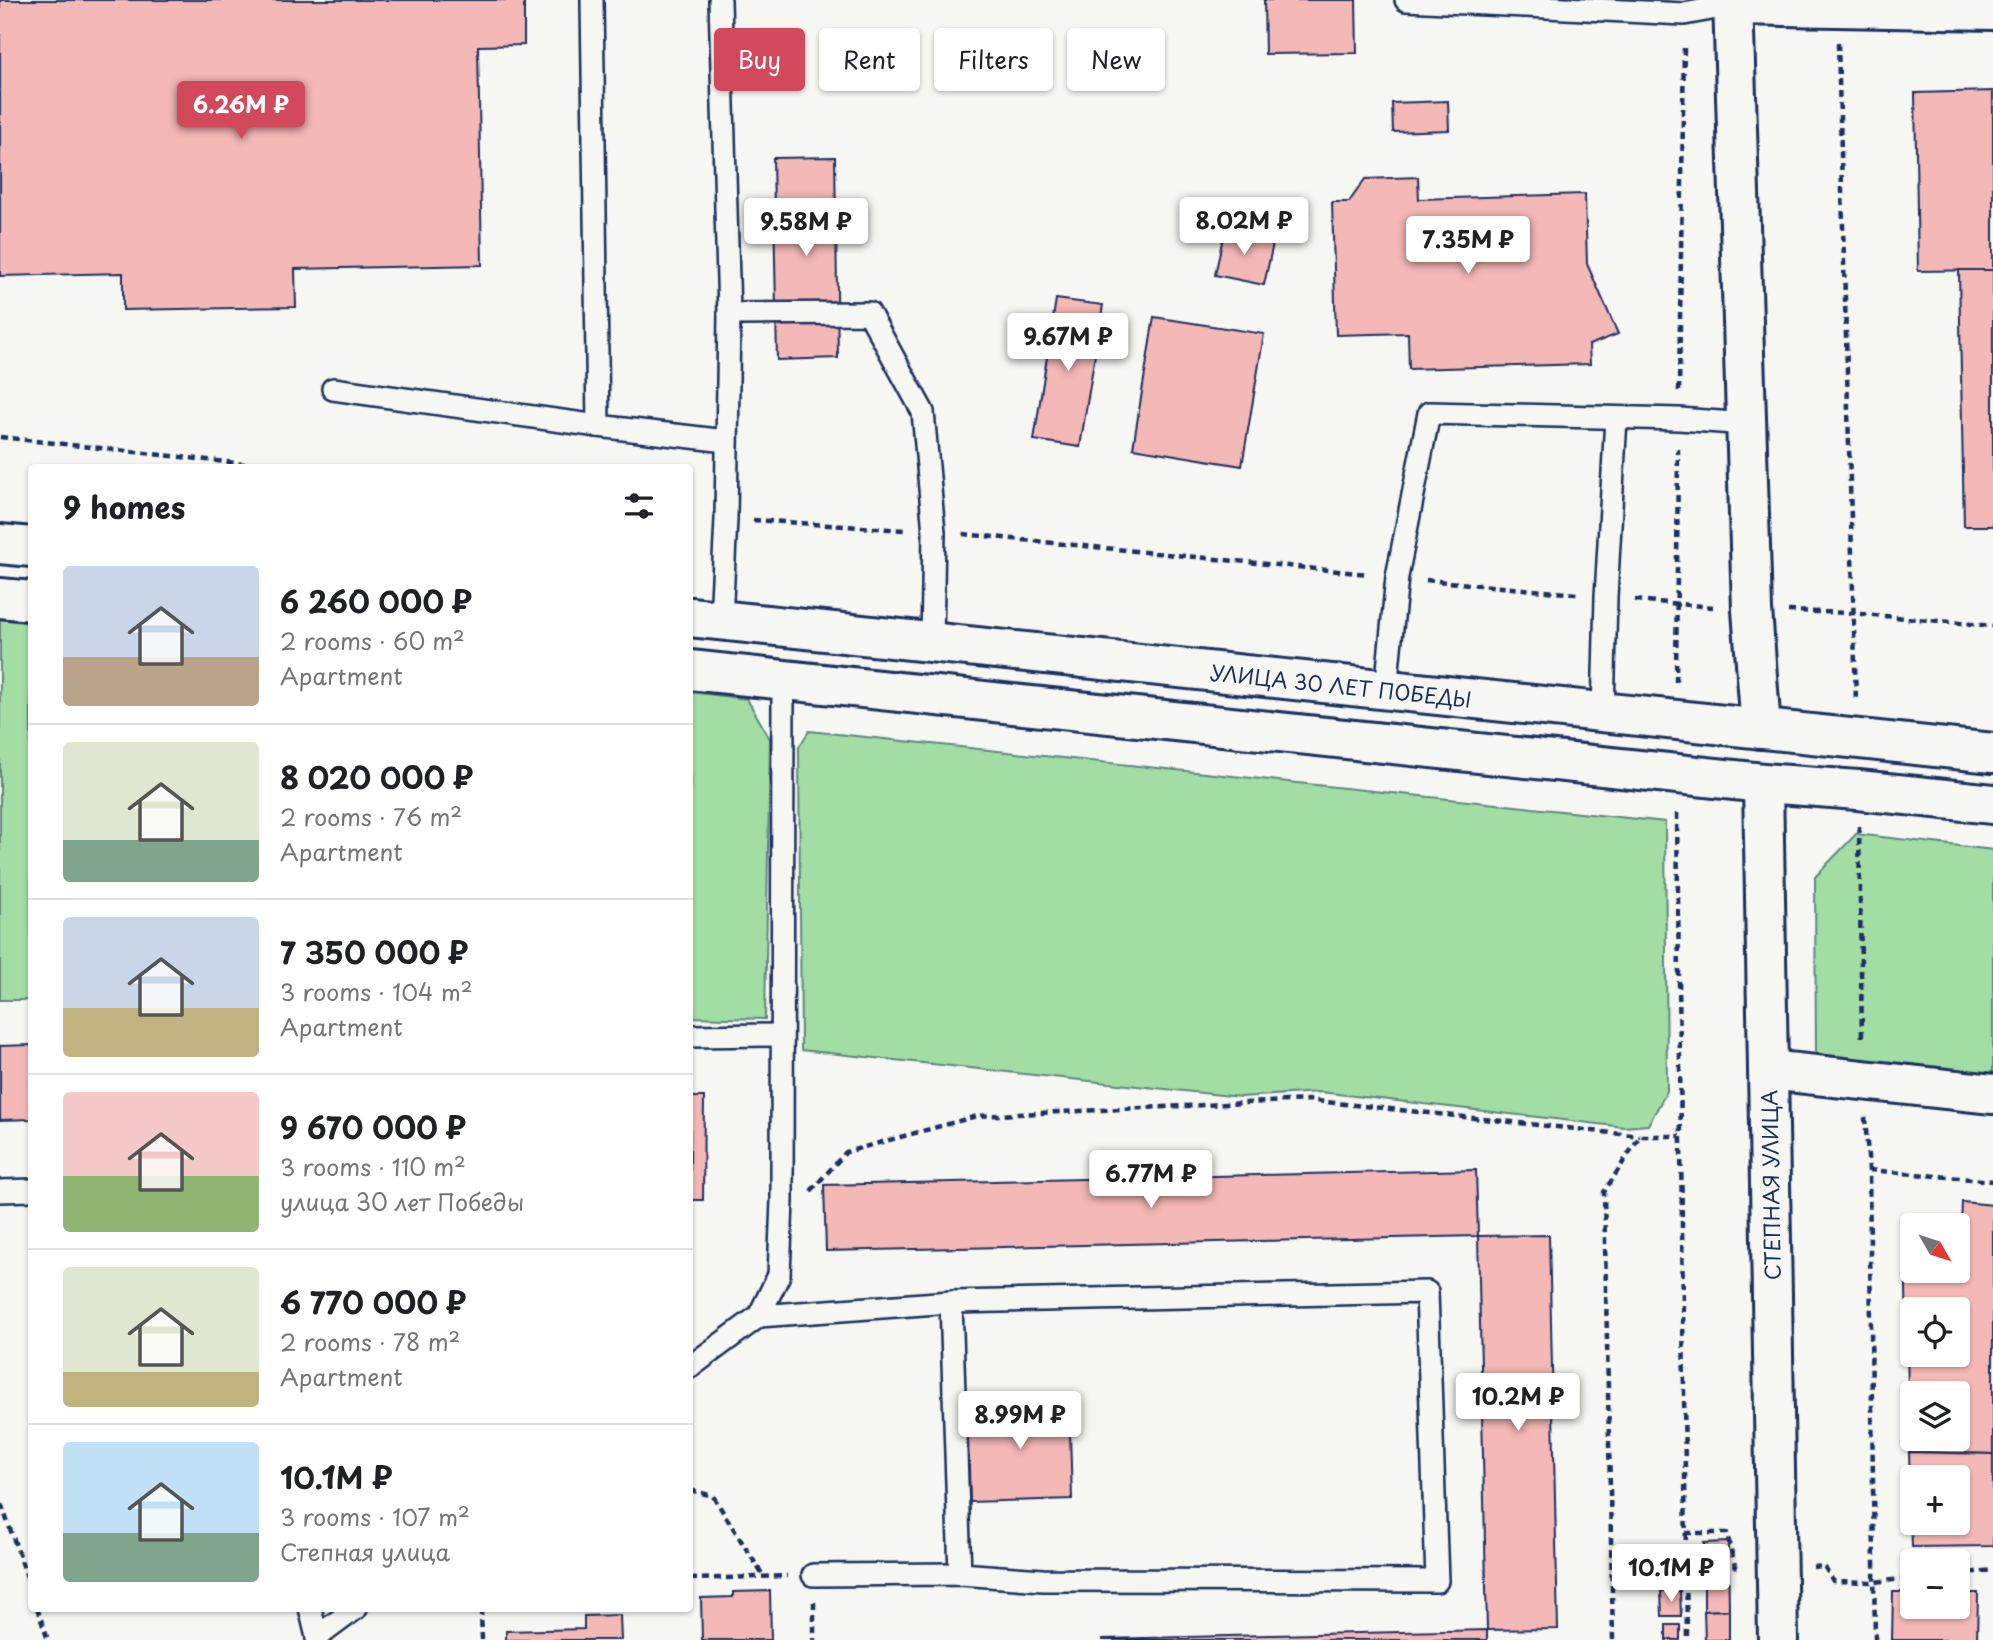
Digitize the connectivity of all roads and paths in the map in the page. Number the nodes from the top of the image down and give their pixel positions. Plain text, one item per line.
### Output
1 (592, 0) edge
2 (720, 0) edge
3 (1406, 0) edge
4 (1733, 2) edge
5 (1993, 10) edge
6 (1684, 14) junction
7 (729, 314) junction
8 (333, 389) dead end
9 (1616, 418) junction
10 (1679, 419) junction
11 (1747, 424) junction
12 (598, 426) junction
13 (0, 437) edge
14 (726, 442) junction
15 (244, 464) edge
16 (726, 519) junction
17 (934, 532) junction
18 (0, 544) edge
19 (28, 547) edge
20 (1397, 577) junction
21 (1606, 597) junction
22 (0, 598) edge
23 (28, 601) edge
24 (1676, 604) junction
25 (1752, 610) junction
26 (705, 618) edge
27 (1993, 626) edge
28 (932, 642) junction
29 (693, 670) edge
30 (783, 680) junction
31 (1386, 690) junction
32 (1603, 713) junction
33 (1676, 720) junction
34 (1761, 729) junction
35 (1993, 753) edge
36 (1677, 774) junction
37 (1763, 783) junction
38 (1993, 804) edge
39 (781, 1035) junction
40 (693, 1036) edge
41 (1768, 1070) junction
42 (1993, 1094) edge
43 (1640, 1136) junction
44 (1680, 1136) junction
45 (1869, 1170) dead end
46 (1993, 1181) edge
47 (28, 1190) edge
48 (0, 1191) edge
49 (781, 1223) junction
50 (951, 1302) junction
51 (759, 1316) junction
52 (693, 1365) edge
53 (693, 1491) edge
54 (0, 1506) edge
55 (1993, 1570) edge
56 (1970, 1573) edge
57 (960, 1574) junction
58 (813, 1575) junction
59 (764, 1577) junction
60 (693, 1579) edge
61 (28, 1580) edge
62 (38, 1612) edge
63 (311, 1612) edge
64 (351, 1612) edge
65 (481, 1612) edge
66 (317, 1638) edge
67 (48, 1640) edge
68 (482, 1640) edge
69 (814, 1640) edge
70 (1613, 1640) edge
71 (1687, 1640) edge
72 (1778, 1640) edge

1 - 12 lane
2 - 7 lane
3 - 6 lane
4 - 5 main road
4 - 6 lane
4 - 11 main road, СТЕПНАЯ УЛИЦА
6 - 10 path
7 - 14 lane
7 - 17 lane
8 - 12 lane
9 - 10 lane
9 - 20 lane
9 - 21 lane
10 - 11 lane
10 - 24 path
11 - 25 main road, СТЕПНАЯ УЛИЦА
12 - 14 lane
13 - 15 path
14 - 16 lane
16 - 17 path
16 - 26 lane
17 - 20 path
17 - 28 lane
18 - 19 main road
20 - 21 path
20 - 31 lane
21 - 24 path
21 - 32 lane
22 - 23 main road
24 - 25 path
24 - 33 path
25 - 27 path
25 - 34 main road, СТЕПНАЯ УЛИЦА
26 - 28 main road, УЛИЦА 30 ЛЕТ ПОБЕДЫ
28 - 31 main road, УЛИЦА 30 ЛЕТ ПОБЕДЫ
29 - 30 main road
30 - 36 main road
30 - 39 lane
31 - 32 main road, УЛИЦА 30 ЛЕТ ПОБЕДЫ
32 - 33 main road, УЛИЦА 30 ЛЕТ ПОБЕДЫ
33 - 34 main road, УЛИЦА 30 ЛЕТ ПОБЕДЫ
34 - 35 main road, УЛИЦА 30 ЛЕТ ПОБЕДЫ
34 - 37 main road, СТЕПНАЯ УЛИЦА
36 - 37 main road
36 - 44 path
37 - 38 main road
37 - 41 main road, СТЕПНАЯ УЛИЦА
39 - 40 lane
39 - 49 lane
41 - 42 main road
41 - 72 main road, СТЕПНАЯ УЛИЦА
43 - 44 path
43 - 49 path
43 - 70 path
44 - 71 path
45 - 46 path
47 - 48 lane
49 - 51 lane
50 - 51 lane
50 - 57 lane
50 - 57 lane
51 - 52 lane
53 - 59 path
54 - 61 path
55 - 56 path
57 - 58 lane
58 - 59 path
58 - 69 path
59 - 60 path
62 - 67 path
63 - 66 lane
64 - 66 lane
65 - 68 path

